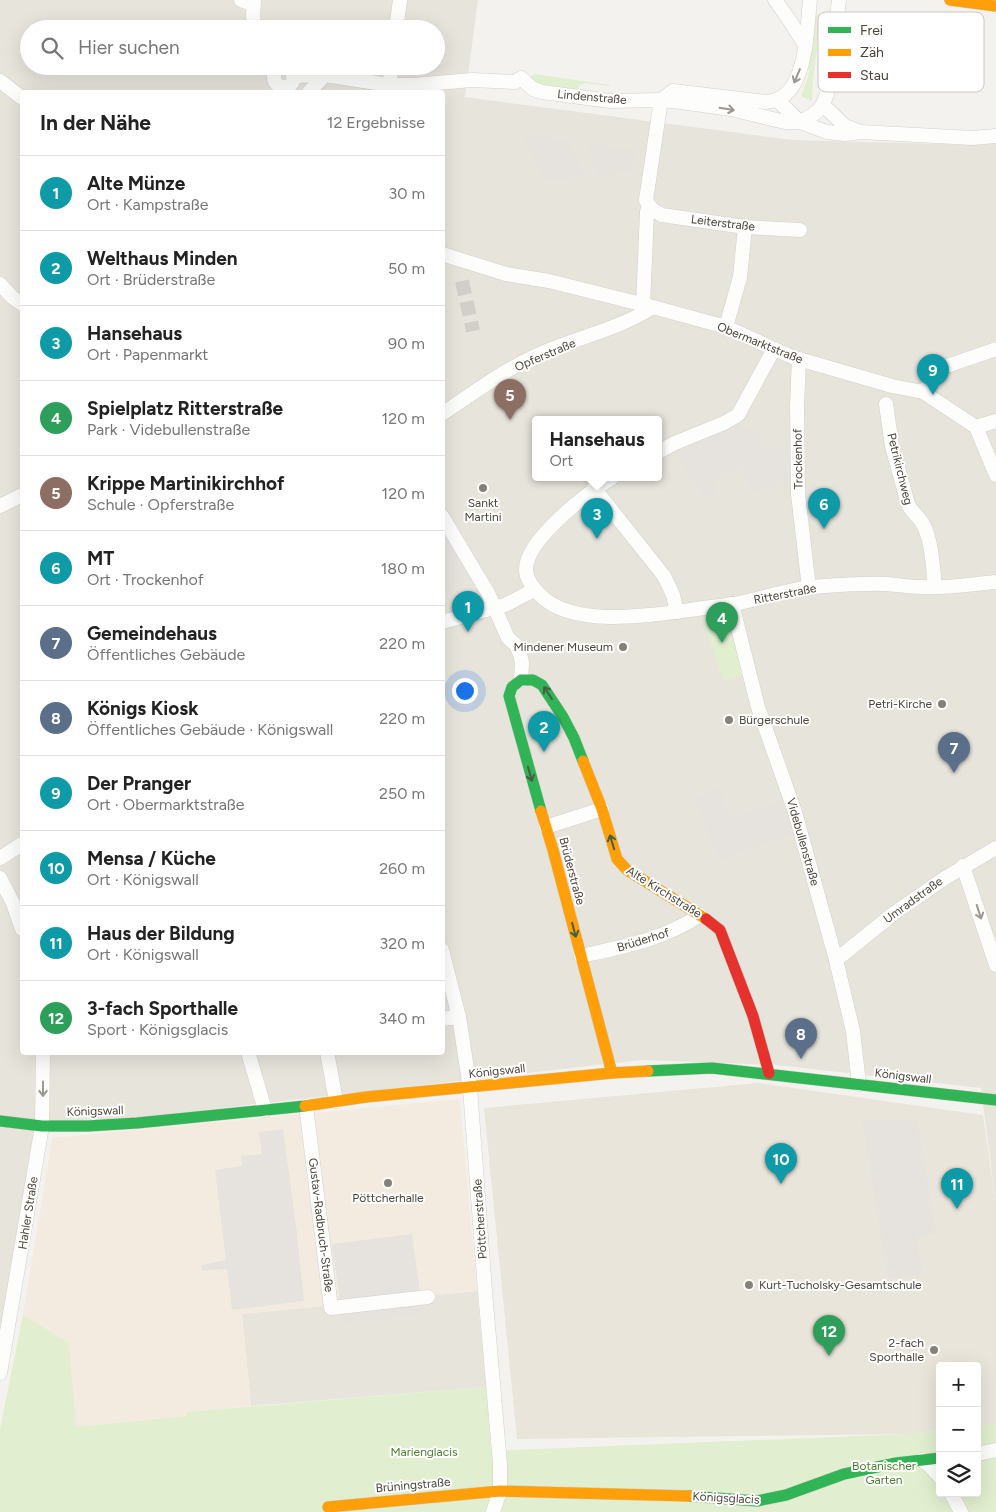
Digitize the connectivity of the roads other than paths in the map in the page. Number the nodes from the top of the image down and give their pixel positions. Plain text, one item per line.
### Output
1 (400, 0) edge
2 (775, 0) edge
3 (810, 0) edge
4 (950, 0) edge
5 (249, 1) edge
6 (996, 6) edge
7 (254, 20) edge
8 (397, 20) edge
9 (805, 45) junction
10 (274, 75) edge
11 (324, 75) junction
12 (391, 75) edge
13 (294, 76) joint
14 (0, 81) edge
15 (389, 85) junction
16 (276, 89) edge
17 (311, 90) edge
18 (827, 92) edge
19 (20, 96) edge
20 (661, 100) junction
21 (777, 100) junction
22 (823, 105) junction
23 (800, 122) junction
24 (861, 132) junction
25 (996, 136) edge
26 (649, 207) junction
27 (745, 226) junction
28 (800, 230) dead end
29 (445, 255) edge
30 (0, 284) edge
31 (20, 303) edge
32 (648, 306) junction
33 (726, 327) junction
34 (774, 349) junction
35 (996, 349) edge
36 (799, 360) junction
37 (923, 392) junction
38 (886, 404) dead end
39 (445, 412) edge
40 (996, 422) edge
41 (976, 427) junction
42 (662, 450) edge
43 (996, 475) edge
44 (607, 481) edge
45 (594, 488) junction
46 (20, 496) edge
47 (0, 506) edge
48 (445, 521) edge
49 (996, 582) edge
50 (935, 587) junction
51 (809, 588) junction
52 (534, 590) junction
53 (732, 604) junction
54 (496, 608) junction
55 (678, 612) junction
56 (445, 621) edge
57 (521, 676) junction
58 (602, 809) junction
59 (546, 827) junction
60 (20, 845) edge
61 (996, 848) edge
62 (0, 858) edge
63 (963, 866) junction
64 (0, 878) edge
65 (700, 915) junction
66 (20, 923) edge
67 (581, 956) junction
68 (836, 960) junction
69 (445, 962) edge
70 (996, 964) edge
71 (459, 1017) junction
72 (445, 1019) edge
73 (43, 1055) edge
74 (249, 1055) edge
75 (328, 1055) edge
76 (612, 1073) junction
77 (769, 1073) junction
78 (859, 1084) junction
79 (470, 1088) junction
80 (996, 1100) edge
81 (336, 1101) junction
82 (306, 1106) junction
83 (265, 1110) junction
84 (0, 1121) edge
85 (42, 1126) junction
86 (428, 1298) dead end
87 (3, 1332) edge
88 (0, 1373) edge
89 (996, 1450) edge
90 (981, 1453) edge
91 (936, 1458) edge
92 (922, 1460) junction
93 (936, 1473) edge
94 (500, 1491) junction
95 (952, 1497) edge
96 (328, 1507) dead end
97 (493, 1512) edge
98 (961, 1512) edge

1 - 8 street
2 - 9 street
3 - 9 street
4 - 6 street
5 - 7 street
9 -> 21 street
10 - 16 street
11 - 13 street, Lindenstraße
11 - 15 street, Lindenstraße
11 - 17 street
12 - 15 street
13 - 16 street
14 - 19 street
15 - 20 street, Lindenstraße
18 - 22 street
20 - 21 street
20 -> 23 street, Lindenstraße
20 - 26 street
21 - 23 street, Lindenstraße
22 - 23 street
22 - 24 street, Lindenstraße
23 - 24 street, Lindenstraße
24 - 25 street, Lindenstraße
26 - 27 street, Leiterstraße
26 - 32 street
27 - 28 street, Leiterstraße
27 - 33 street
29 - 32 street, Obermarktstraße
30 - 31 street
32 - 33 street, Obermarktstraße
32 - 39 street, Opferstraße
33 - 34 street, Obermarktstraße
34 - 36 street, Obermarktstraße
34 - 42 street
35 - 37 street
36 - 37 street, Obermarktstraße
36 - 51 street, Trockenhof
37 - 41 street, Obermarktstraße
38 - 50 street, Petrikirchweg
40 - 41 street
41 - 43 street
44 - 45 street
45 - 52 street
45 - 55 street
46 - 47 street
48 - 54 street
49 - 50 street, Ritterstraße
50 - 51 street, Ritterstraße
51 - 53 street, Ritterstraße
52 - 54 street
52 - 55 street, Ritterstraße
53 - 55 street, Ritterstraße
53 - 68 street, Videbullenstraße
54 - 56 street
54 - 57 street
58 -> 57 street, Alte Kirchstraße
57 -> 59 street, Brüderstraße
58 - 59 street
65 -> 58 street, Alte Kirchstraße
59 -> 67 street, Brüderstraße
60 - 62 street
61 - 63 street, Umradstraße
63 - 68 street, Umradstraße
63 -> 70 street
64 - 66 street
65 - 67 street, Brüderhof
65 - 77 street, Alte Kirchstraße
67 - 76 street, Brüderstraße
68 - 78 street, Videbullenstraße
69 - 71 street, Pöttcherstraße
71 - 72 street
71 - 79 street, Pöttcherstraße
73 -> 85 street, Hahler Straße
74 - 83 street
75 - 81 street
76 - 77 street, Königswall
76 - 79 street, Königswall
77 - 78 street, Königswall
78 - 80 street, Königswall
79 - 81 street, Königswall
79 - 94 street, Pöttcherstraße
81 - 82 street, Königswall
82 - 83 street, Königswall
82 - 86 street, Gustav-Radbruch-Straße
83 - 85 street, Königswall
84 - 85 street, Königswall
85 - 87 street, Hahler Straße
87 - 88 street, Hahler Straße
89 - 90 street
91 - 92 street, Königsglacis
92 - 93 street
92 - 94 street, Königsglacis
94 - 96 street, Brüningstraße
94 - 97 street
95 - 98 street

